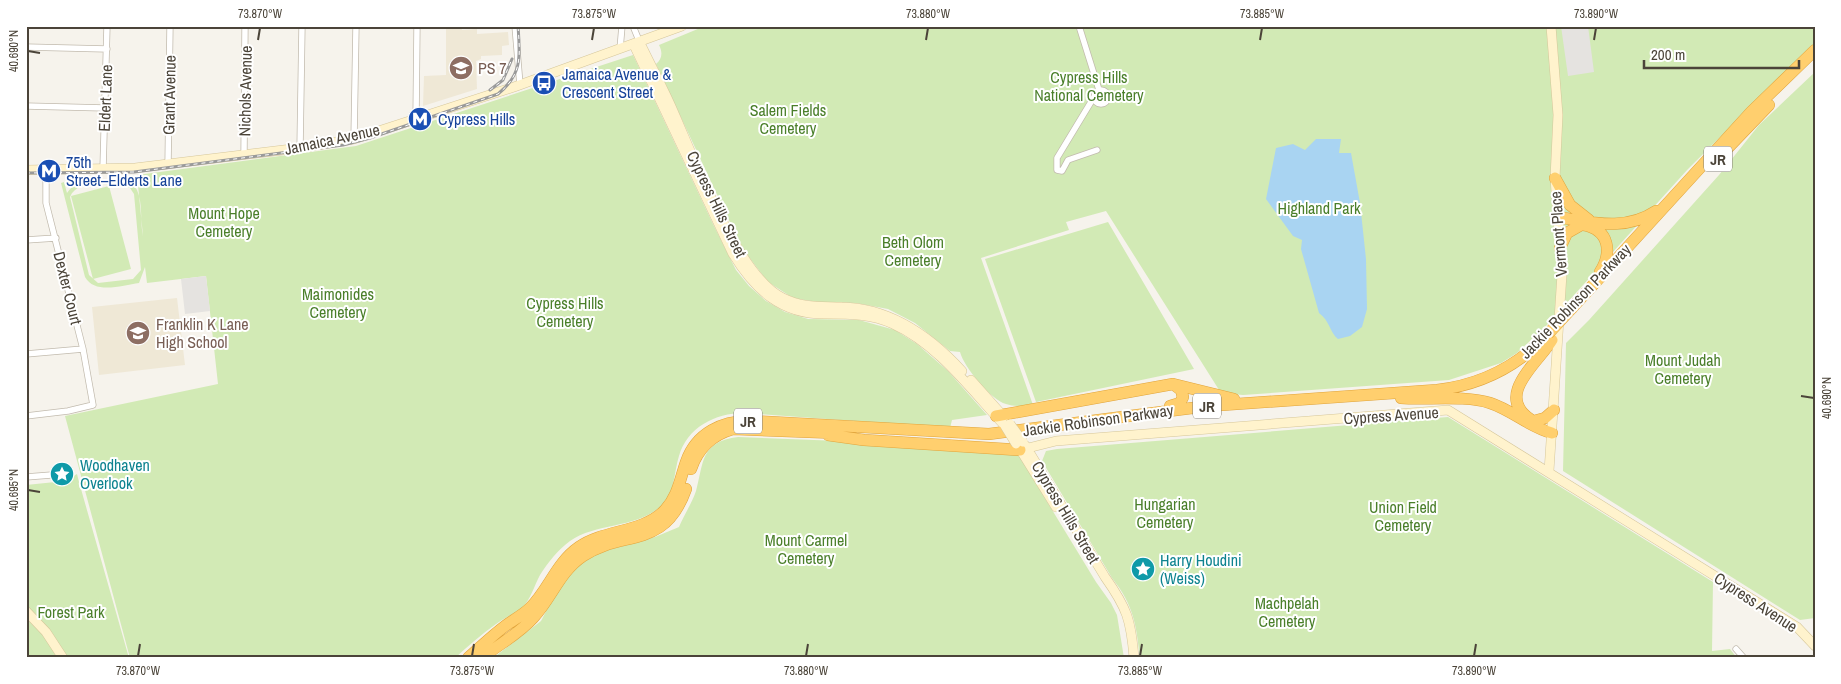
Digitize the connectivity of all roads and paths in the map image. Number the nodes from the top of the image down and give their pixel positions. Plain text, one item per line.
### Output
1 (107, 26) edge
2 (170, 26) edge
3 (245, 26) edge
4 (302, 26) edge
5 (356, 26) edge
6 (417, 26) edge
7 (515, 26) edge
8 (622, 26) edge
9 (633, 26) edge
10 (682, 26) edge
11 (1079, 26) edge
12 (1551, 26) edge
13 (652, 38) junction
14 (637, 44) junction
15 (26, 47) edge
16 (107, 49) junction
17 (620, 50) junction
18 (1815, 50) edge
19 (647, 58) junction
20 (1815, 60) edge
21 (520, 85) junction
22 (1099, 90) junction
23 (1094, 97) junction
24 (26, 106) edge
25 (105, 108) junction
26 (416, 119) junction
27 (354, 138) junction
28 (300, 148) junction
29 (1097, 150) dead end
30 (244, 155) junction
31 (168, 165) junction
32 (103, 169) junction
33 (26, 170) edge
34 (46, 170) junction
35 (1554, 178) junction
36 (1671, 200) junction
37 (1558, 219) junction
38 (1585, 223) junction
39 (56, 238) junction
40 (26, 240) edge
41 (1560, 248) junction
42 (1586, 292) junction
43 (1572, 313) junction
44 (1550, 337) junction
45 (83, 349) junction
46 (26, 354) edge
47 (1172, 384) junction
48 (1401, 398) junction
49 (1279, 399) junction
50 (1554, 410) junction
51 (1136, 414) junction
52 (26, 416) edge
53 (1003, 420) junction
54 (1534, 422) junction
55 (1552, 430) junction
56 (814, 433) junction
57 (1022, 446) junction
58 (1549, 471) junction
59 (64, 474) dead end
60 (26, 477) edge
61 (1118, 598) junction
62 (26, 611) edge
63 (1815, 646) edge
64 (1736, 649) dead end
65 (63, 658) edge
66 (468, 658) edge
67 (482, 658) edge
68 (1128, 658) edge
69 (1134, 658) edge
70 (1744, 658) edge

1 - 16 street, Eldert Lane
2 - 31 street, Grant Avenue
3 - 30 street, Nichols Avenue
4 - 28 street
5 - 27 street
6 - 26 street
7 - 21 street
8 - 17 street
9 - 14 street
10 - 13 street, Jamaica Avenue
11 - 22 street
12 - 35 street, Vermont Place
13 - 14 street, Jamaica Avenue
13 - 19 street
14 - 17 street, Jamaica Avenue
14 - 19 street, Cypress Hills Street
14 - 53 street, Cypress Hills Street
15 - 16 street
16 - 25 street, Eldert Lane
17 - 21 street, Jamaica Avenue
18 - 36 highway, Jackie Robinson Parkway / JR
19 - 53 street, Cypress Hills Street
20 - 43 highway, Jackie Robinson Parkway / JR
21 - 26 street, Jamaica Avenue
22 - 23 street
22 - 23 street
23 - 29 street
24 - 25 street
25 - 32 street, Eldert Lane
26 - 27 street, Jamaica Avenue
27 - 28 street, Jamaica Avenue
28 - 30 street, Jamaica Avenue
30 - 31 street, Jamaica Avenue
31 - 32 street, Jamaica Avenue
32 - 34 street, Jamaica Avenue
33 - 34 street, Jamaica Avenue
34 - 39 street, Dexter Court
35 - 37 street, Vermont Place
35 - 38 highway
36 - 38 highway
36 - 42 highway, Jackie Robinson Parkway / JR
37 - 38 highway
37 - 41 street, Vermont Place
38 - 41 highway
38 - 42 highway
39 - 40 street
39 - 45 street, Dexter Court
41 - 50 street, Vermont Place
42 - 43 highway, Jackie Robinson Parkway / JR
43 - 44 highway, Jackie Robinson Parkway / JR, bridge
44 - 48 highway, Jackie Robinson Parkway / JR
44 - 49 highway, Jackie Robinson Parkway / JR
44 - 54 highway
45 - 46 street
45 - 52 street, Dexter Court
47 - 49 highway
47 - 51 highway
47 - 53 highway
48 - 55 highway
48 - 56 highway, Jackie Robinson Parkway / JR
49 - 51 highway, Jackie Robinson Parkway / JR
50 - 54 highway
50 - 55 street, Vermont Place
51 - 66 highway, Jackie Robinson Parkway / JR
53 - 57 street, Cypress Hills Street, bridge
54 - 55 highway
55 - 58 street, Vermont Place
56 - 57 highway
56 - 67 highway, Jackie Robinson Parkway / JR
57 - 58 street, Cypress Avenue
57 - 61 street, Cypress Hills Street
58 - 63 street, Cypress Avenue
59 - 60 street
61 - 68 street, Cypress Hills Street
61 - 69 street, Cypress Hills Street
62 - 65 street
64 - 70 street

